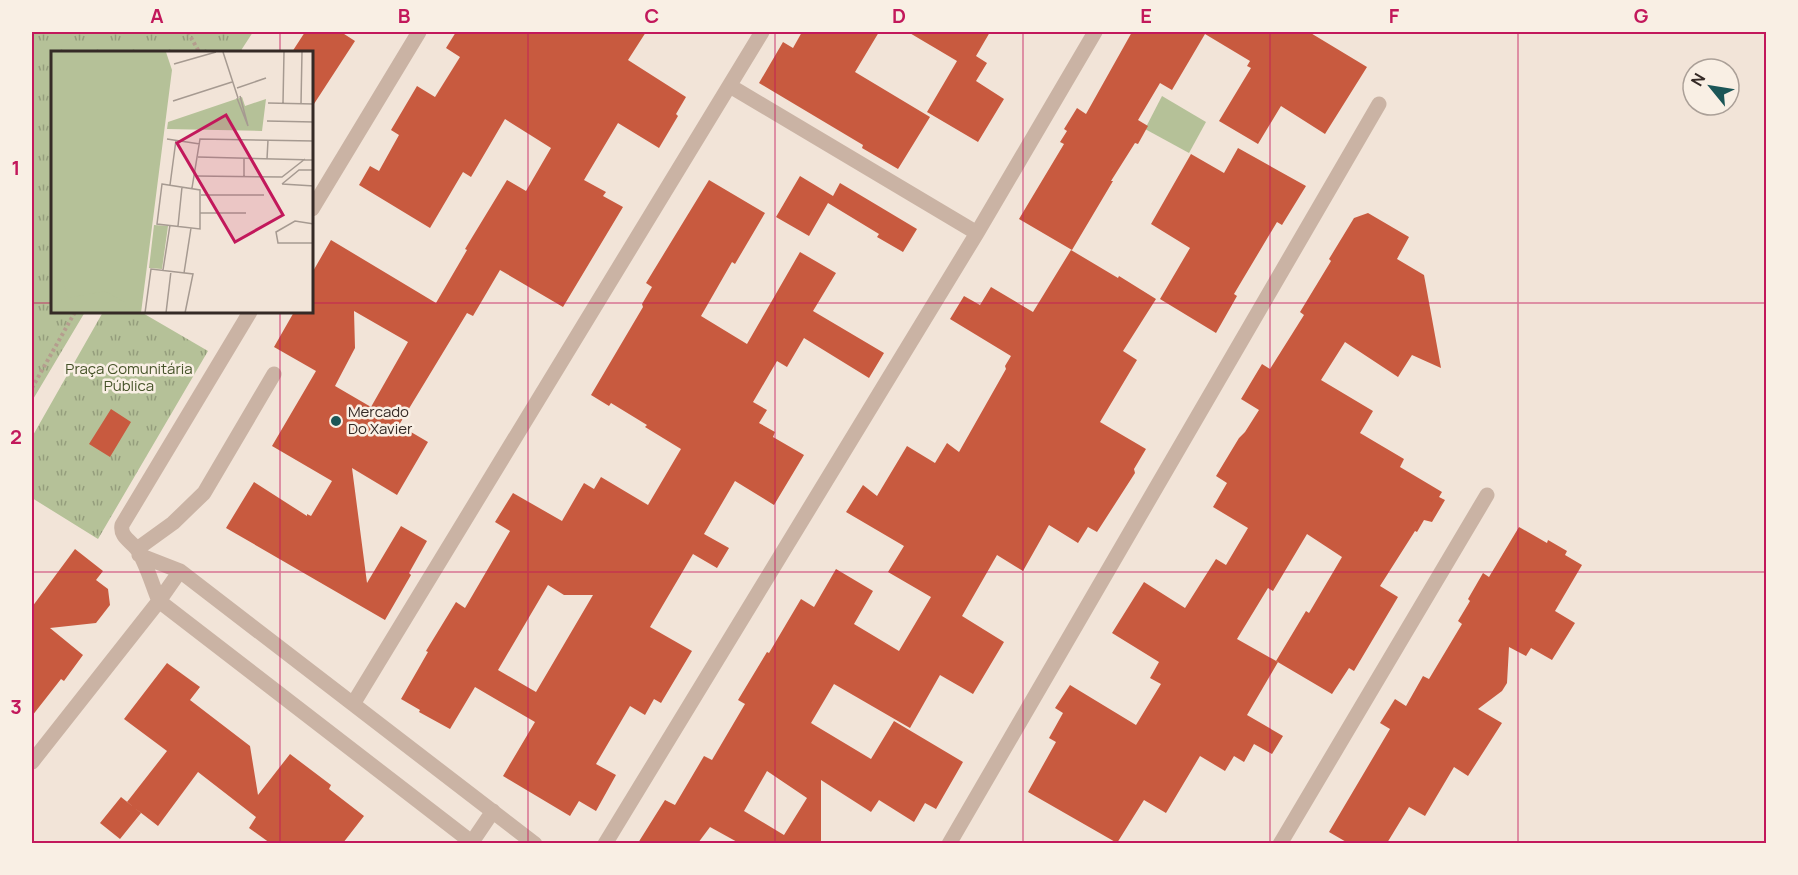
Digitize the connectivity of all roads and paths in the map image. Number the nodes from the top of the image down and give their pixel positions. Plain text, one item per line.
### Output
1 (188, 32) edge
2 (419, 32) edge
3 (762, 32) edge
4 (1095, 32) edge
5 (198, 51) edge
6 (730, 86) junction
7 (1379, 104) dead end
8 (314, 206) edge
9 (977, 233) junction
10 (74, 314) edge
11 (249, 314) edge
12 (273, 374) dead end
13 (32, 388) edge
14 (1487, 495) dead end
15 (138, 552) junction
16 (180, 571) junction
17 (159, 601) junction
18 (353, 704) junction
19 (32, 762) edge
20 (493, 811) junction
21 (473, 843) edge
22 (535, 843) edge
23 (605, 843) edge
24 (948, 843) edge
25 (1280, 843) edge

1 - 5 path
2 - 8 street
3 - 6 street
4 - 9 street
6 - 9 street
6 - 18 street
7 - 24 street
9 - 23 street
10 - 13 path
11 - 15 street
12 - 15 street
14 - 25 street
15 - 16 street
15 - 17 street
16 - 17 street
16 - 18 street
17 - 19 street
17 - 21 street
18 - 20 street
20 - 21 street
20 - 22 street

